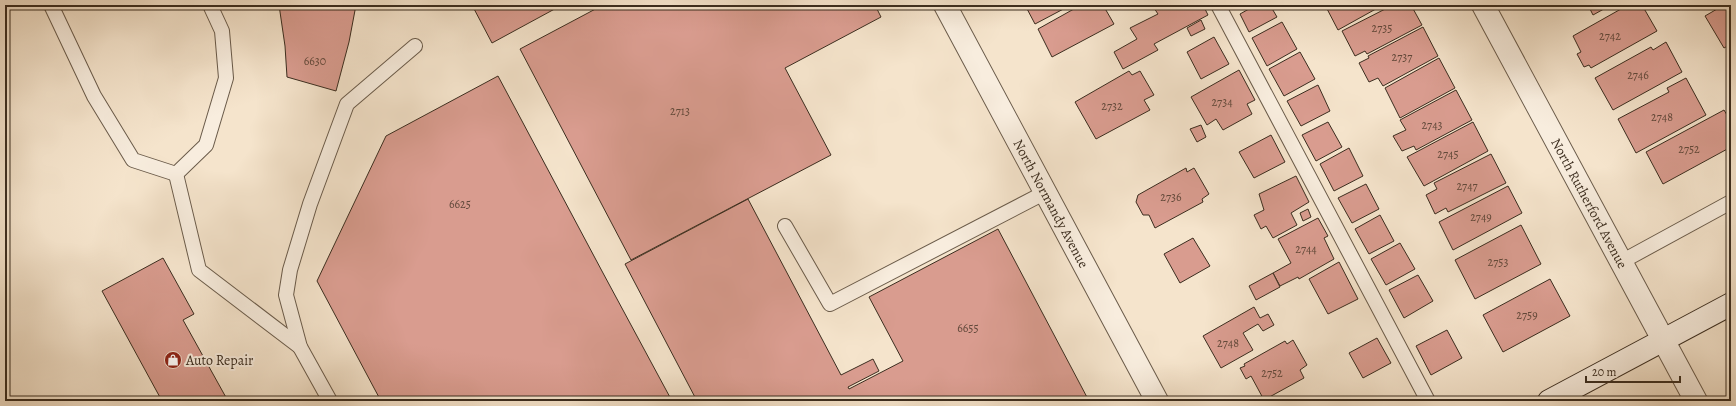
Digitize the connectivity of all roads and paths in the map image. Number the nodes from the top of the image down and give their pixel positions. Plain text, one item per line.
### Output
1 (52, 5) edge
2 (210, 5) edge
3 (945, 5) edge
4 (1218, 5) edge
5 (1483, 5) edge
6 (415, 46) dead end
7 (176, 174) junction
8 (1046, 192) junction
9 (1731, 202) edge
10 (785, 226) dead end
11 (1621, 262) junction
12 (1731, 304) edge
13 (1663, 340) junction
14 (300, 346) junction
15 (330, 401) edge
16 (1157, 401) edge
17 (1428, 401) edge
18 (1549, 401) edge
19 (1696, 401) edge

1 - 7 lane
2 - 7 lane
3 - 8 street, North Normandy Avenue
4 - 17 lane
5 - 11 street, North Rutherford Avenue
6 - 14 lane
7 - 14 lane
8 - 10 lane
8 - 16 street, North Normandy Avenue
9 - 11 lane
11 - 13 street, North Rutherford Avenue
12 - 13 street
13 - 18 street
13 - 19 street, North Rutherford Avenue
14 - 15 lane

